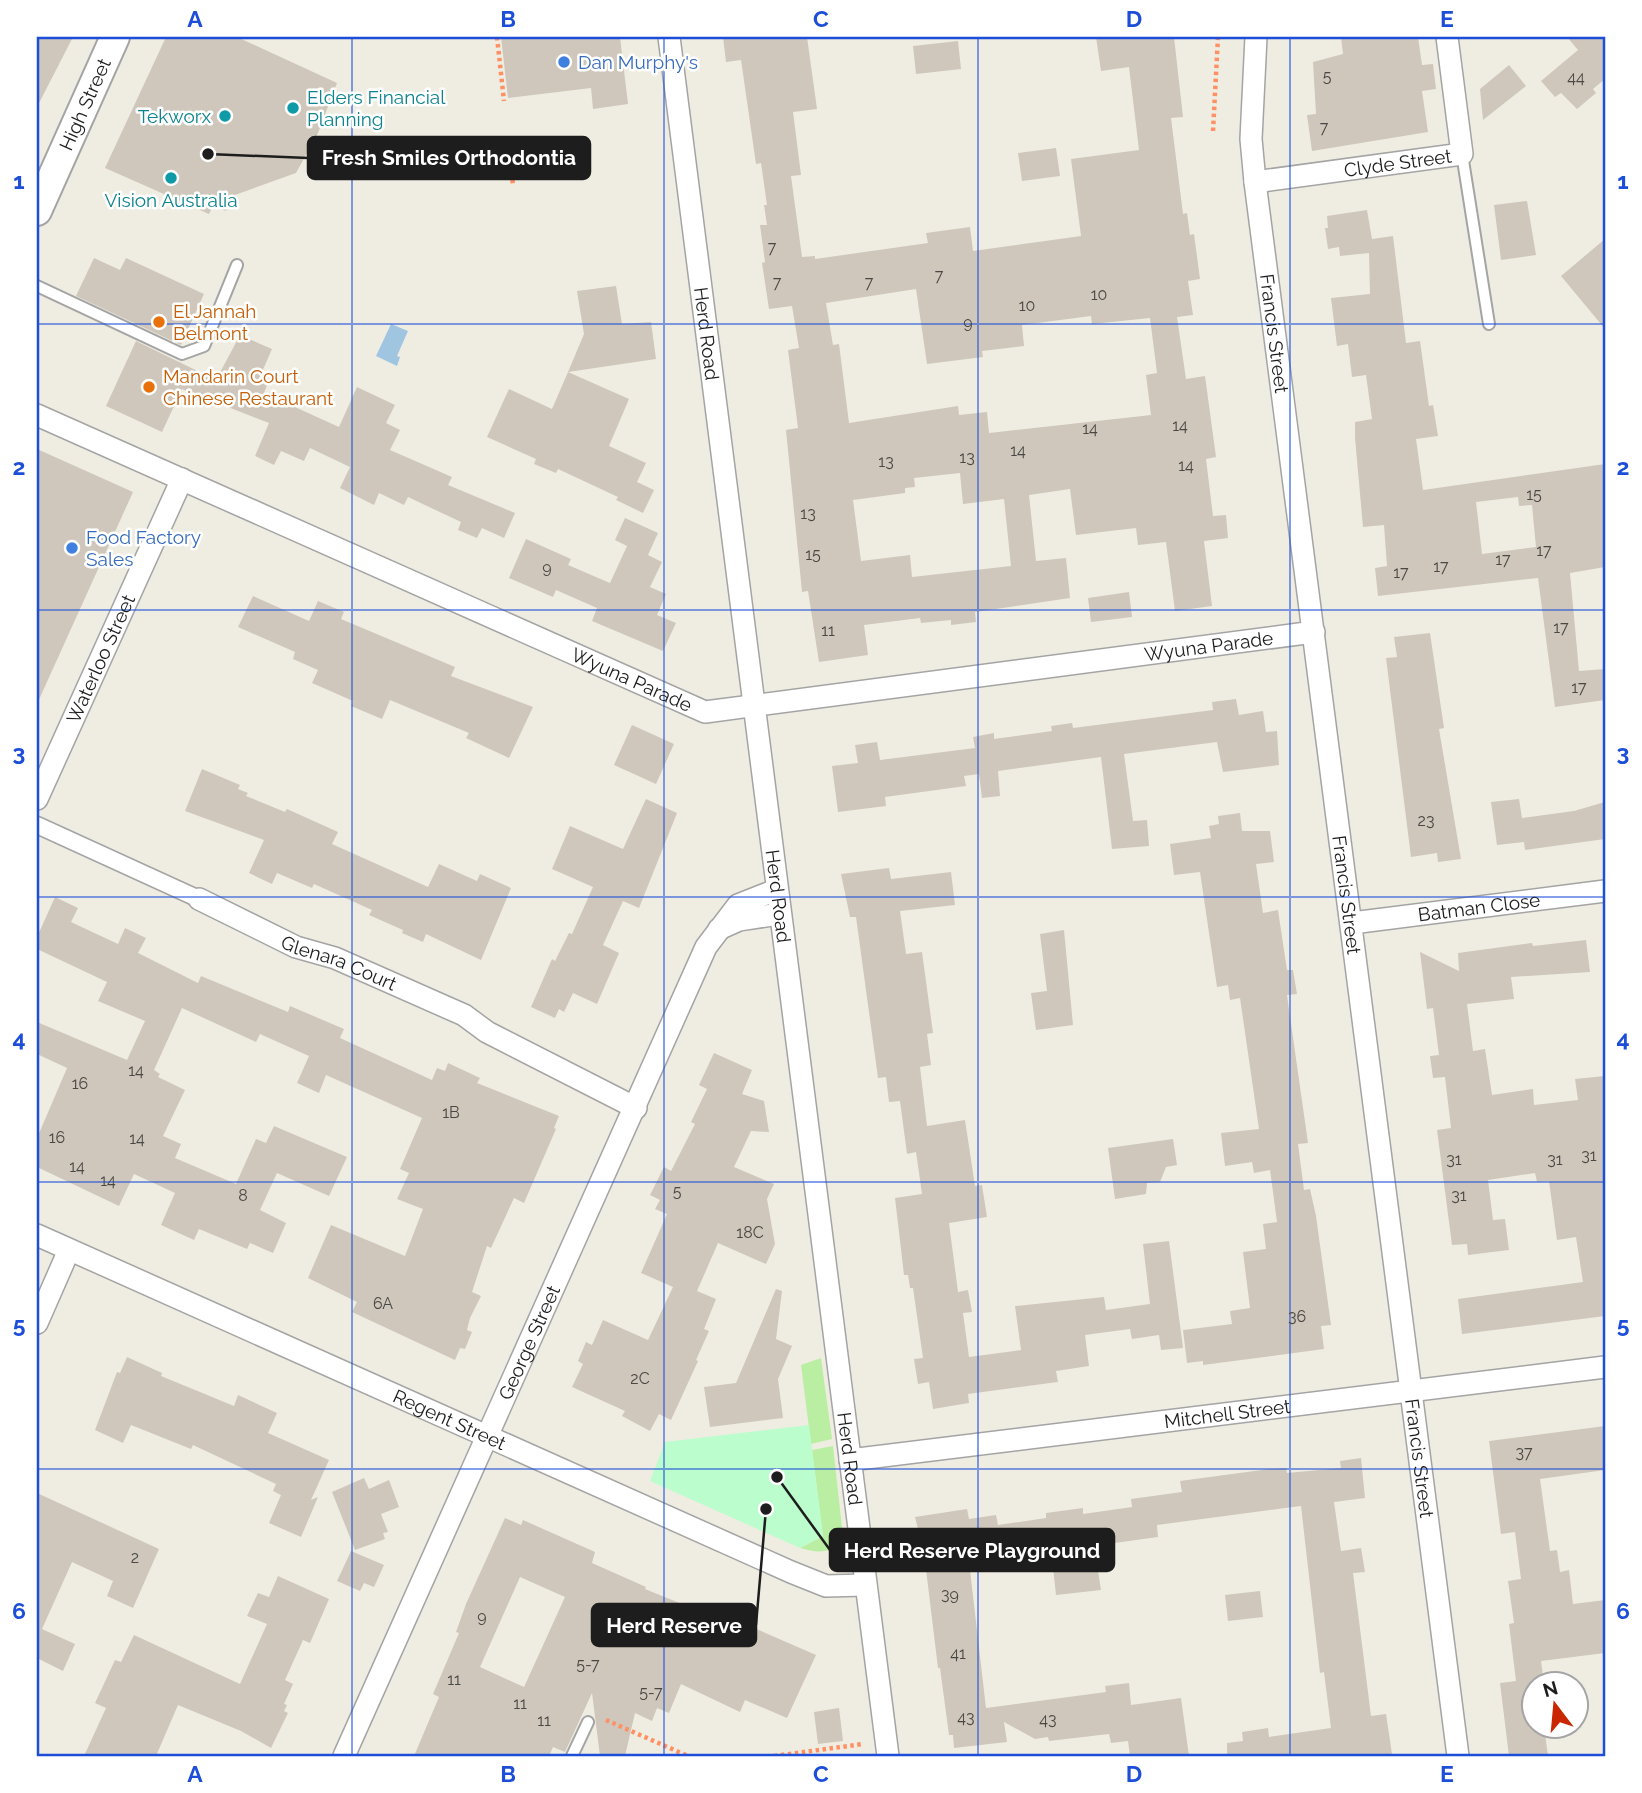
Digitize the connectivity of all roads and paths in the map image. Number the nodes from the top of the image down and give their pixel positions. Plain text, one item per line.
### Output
1 (115, 37) edge
2 (497, 37) edge
3 (669, 37) edge
4 (1218, 37) edge
5 (1256, 37) edge
6 (1447, 37) edge
7 (504, 101) dead end
8 (1213, 131) dead end
9 (509, 145) dead end
10 (1462, 154) junction
11 (1255, 182) junction
12 (513, 186) dead end
13 (37, 211) edge
14 (237, 265) dead end
15 (37, 286) edge
16 (1489, 324) dead end
17 (37, 415) edge
18 (182, 479) junction
19 (1314, 632) junction
20 (752, 704) junction
21 (37, 799) edge
22 (37, 825) edge
23 (776, 890) junction
24 (1605, 891) edge
25 (199, 899) joint
26 (779, 914) junction
27 (1352, 923) junction
28 (717, 929) junction
29 (636, 1108) junction
30 (37, 1235) edge
31 (69, 1250) junction
32 (37, 1323) edge
33 (1605, 1367) edge
34 (1411, 1391) junction
35 (485, 1437) junction
36 (850, 1460) junction
37 (865, 1585) junction
38 (588, 1722) joint
39 (887, 1749) edge
40 (345, 1756) edge
41 (572, 1756) edge
42 (688, 1756) edge
43 (774, 1756) edge
44 (1459, 1756) edge

1 - 13 street, High Street
2 - 7 path
3 - 20 street, Herd Road
4 - 8 path
5 - 11 street, Francis Street
6 - 10 street, Clyde Street
9 - 12 path
10 - 11 street, Clyde Street
10 - 16 lane
11 - 19 street, Francis Street
14 - 15 lane
17 - 18 street, Wyuna Parade
18 - 20 street, Wyuna Parade
18 - 21 street, Waterloo Street
19 - 20 street, Wyuna Parade
19 - 27 street, Francis Street
20 - 23 street, Herd Road
22 - 25 street, Glenara Court
23 - 26 street, Herd Road
23 - 28 street, George Street
24 - 27 street, Batman Close
25 - 29 street, Glenara Court
26 - 28 street
26 - 36 street, Herd Road
27 - 34 street, Francis Street
28 - 29 street, George Street
29 - 35 street, George Street
30 - 31 street, Regent Street
31 - 32 street
31 - 35 street, Regent Street
33 - 34 street, Mitchell Street
34 - 36 street, Mitchell Street
34 - 44 street, Francis Street
35 - 37 street, Regent Street
35 - 40 street, George Street
36 - 37 street, Herd Road
37 - 39 street, Herd Road
38 - 41 lane
38 - 42 path
39 - 43 path

